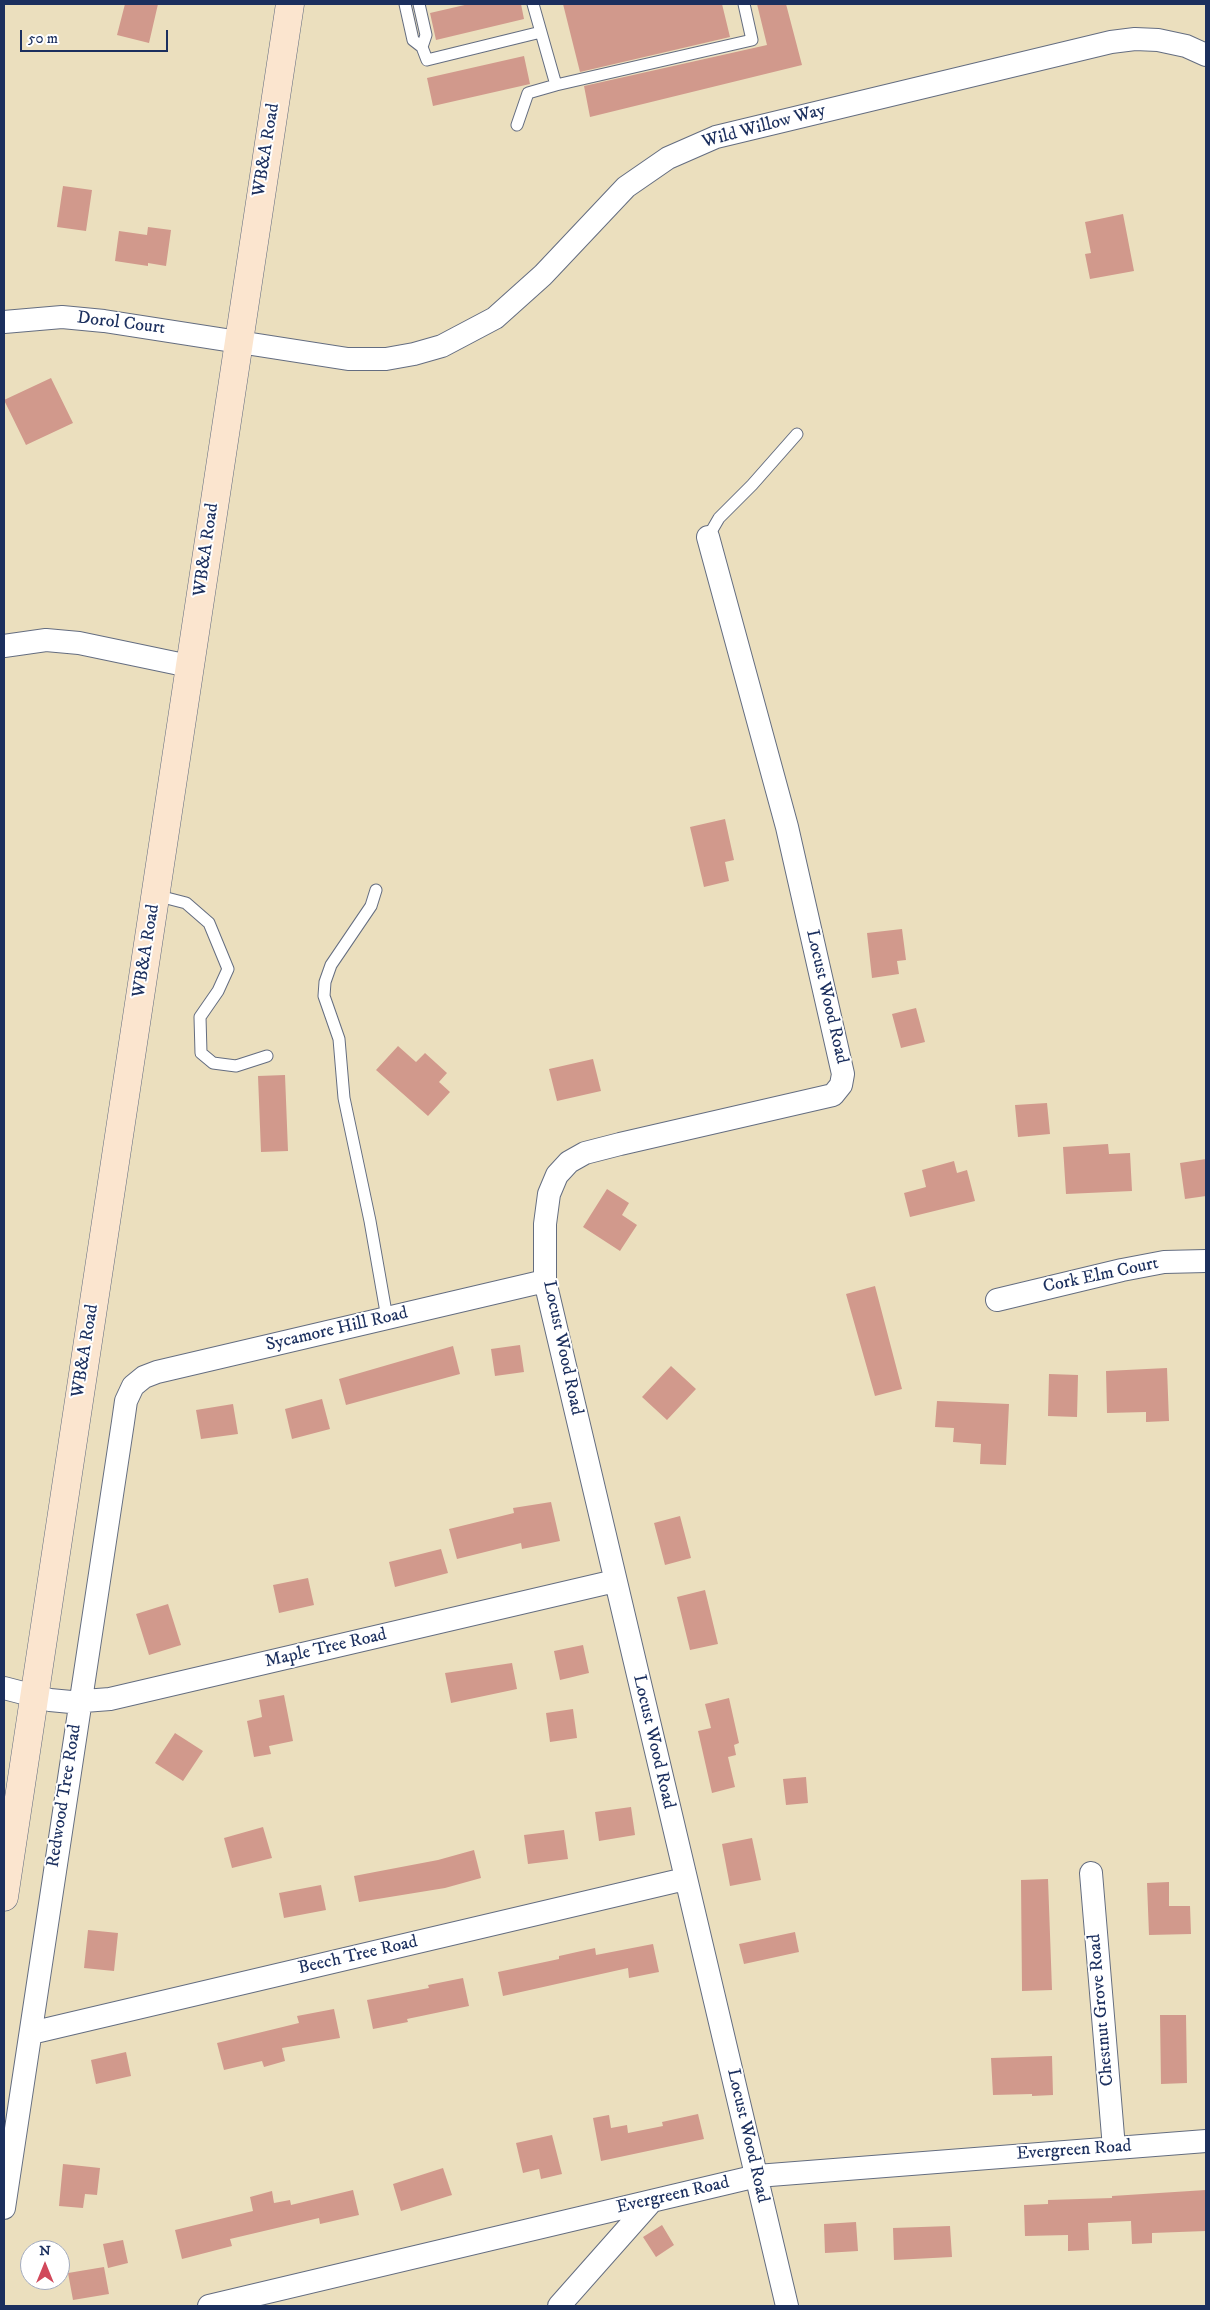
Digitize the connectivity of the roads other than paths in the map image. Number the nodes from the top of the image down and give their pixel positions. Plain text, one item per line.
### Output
1 (290, 4) edge
2 (405, 4) edge
3 (419, 4) edge
4 (533, 4) edge
5 (744, 4) edge
6 (541, 32) junction
7 (422, 47) junction
8 (1206, 55) edge
9 (556, 85) junction
10 (517, 125) dead end
11 (4, 322) edge
12 (238, 342) junction
13 (797, 434) dead end
14 (708, 537) joint
15 (4, 646) edge
16 (189, 666) junction
17 (376, 890) dead end
18 (155, 895) junction
19 (267, 1056) dead end
20 (1206, 1261) edge
21 (545, 1281) junction
22 (998, 1300) dead end
23 (387, 1318) junction
24 (133, 1386) joint
25 (615, 1581) junction
26 (4, 1688) edge
27 (35, 1695) junction
28 (80, 1701) junction
29 (1091, 1873) dead end
30 (685, 1879) junction
31 (4, 1897) edge
32 (31, 2033) junction
33 (1206, 2141) edge
34 (1114, 2148) junction
35 (757, 2176) junction
36 (652, 2200) junction
37 (4, 2208) edge
38 (208, 2306) edge
39 (559, 2306) edge
40 (787, 2306) edge

1 - 12 street, WB&A Road
2 - 7 lane
3 - 7 lane
4 - 6 lane
5 - 9 lane
6 - 7 lane
6 - 9 lane
8 - 12 street, Wild Willow Way
9 - 10 lane
11 - 12 street, Dorol Court
12 - 16 street, WB&A Road
13 - 14 lane
14 - 21 street, Locust Wood Road
15 - 16 street
16 - 18 street, WB&A Road
17 - 23 lane
18 - 19 lane
18 - 27 street, WB&A Road
20 - 22 street, Cork Elm Court
21 - 23 street, Sycamore Hill Road
21 - 25 street, Locust Wood Road
23 - 24 street, Sycamore Hill Road
24 - 28 street, Redwood Tree Road
25 - 28 street, Maple Tree Road
25 - 30 street, Locust Wood Road
26 - 27 street, Maple Tree Road
27 - 28 street, Maple Tree Road
27 - 31 street, WB&A Road
28 - 32 street, Redwood Tree Road
29 - 34 street, Chestnut Grove Road
30 - 32 street, Beech Tree Road
30 - 35 street, Locust Wood Road
32 - 37 street, Redwood Tree Road
33 - 34 street, Evergreen Road
34 - 35 street, Evergreen Road
35 - 36 street, Evergreen Road
35 - 40 street, Locust Wood Road
36 - 38 street, Evergreen Road
36 - 39 street

